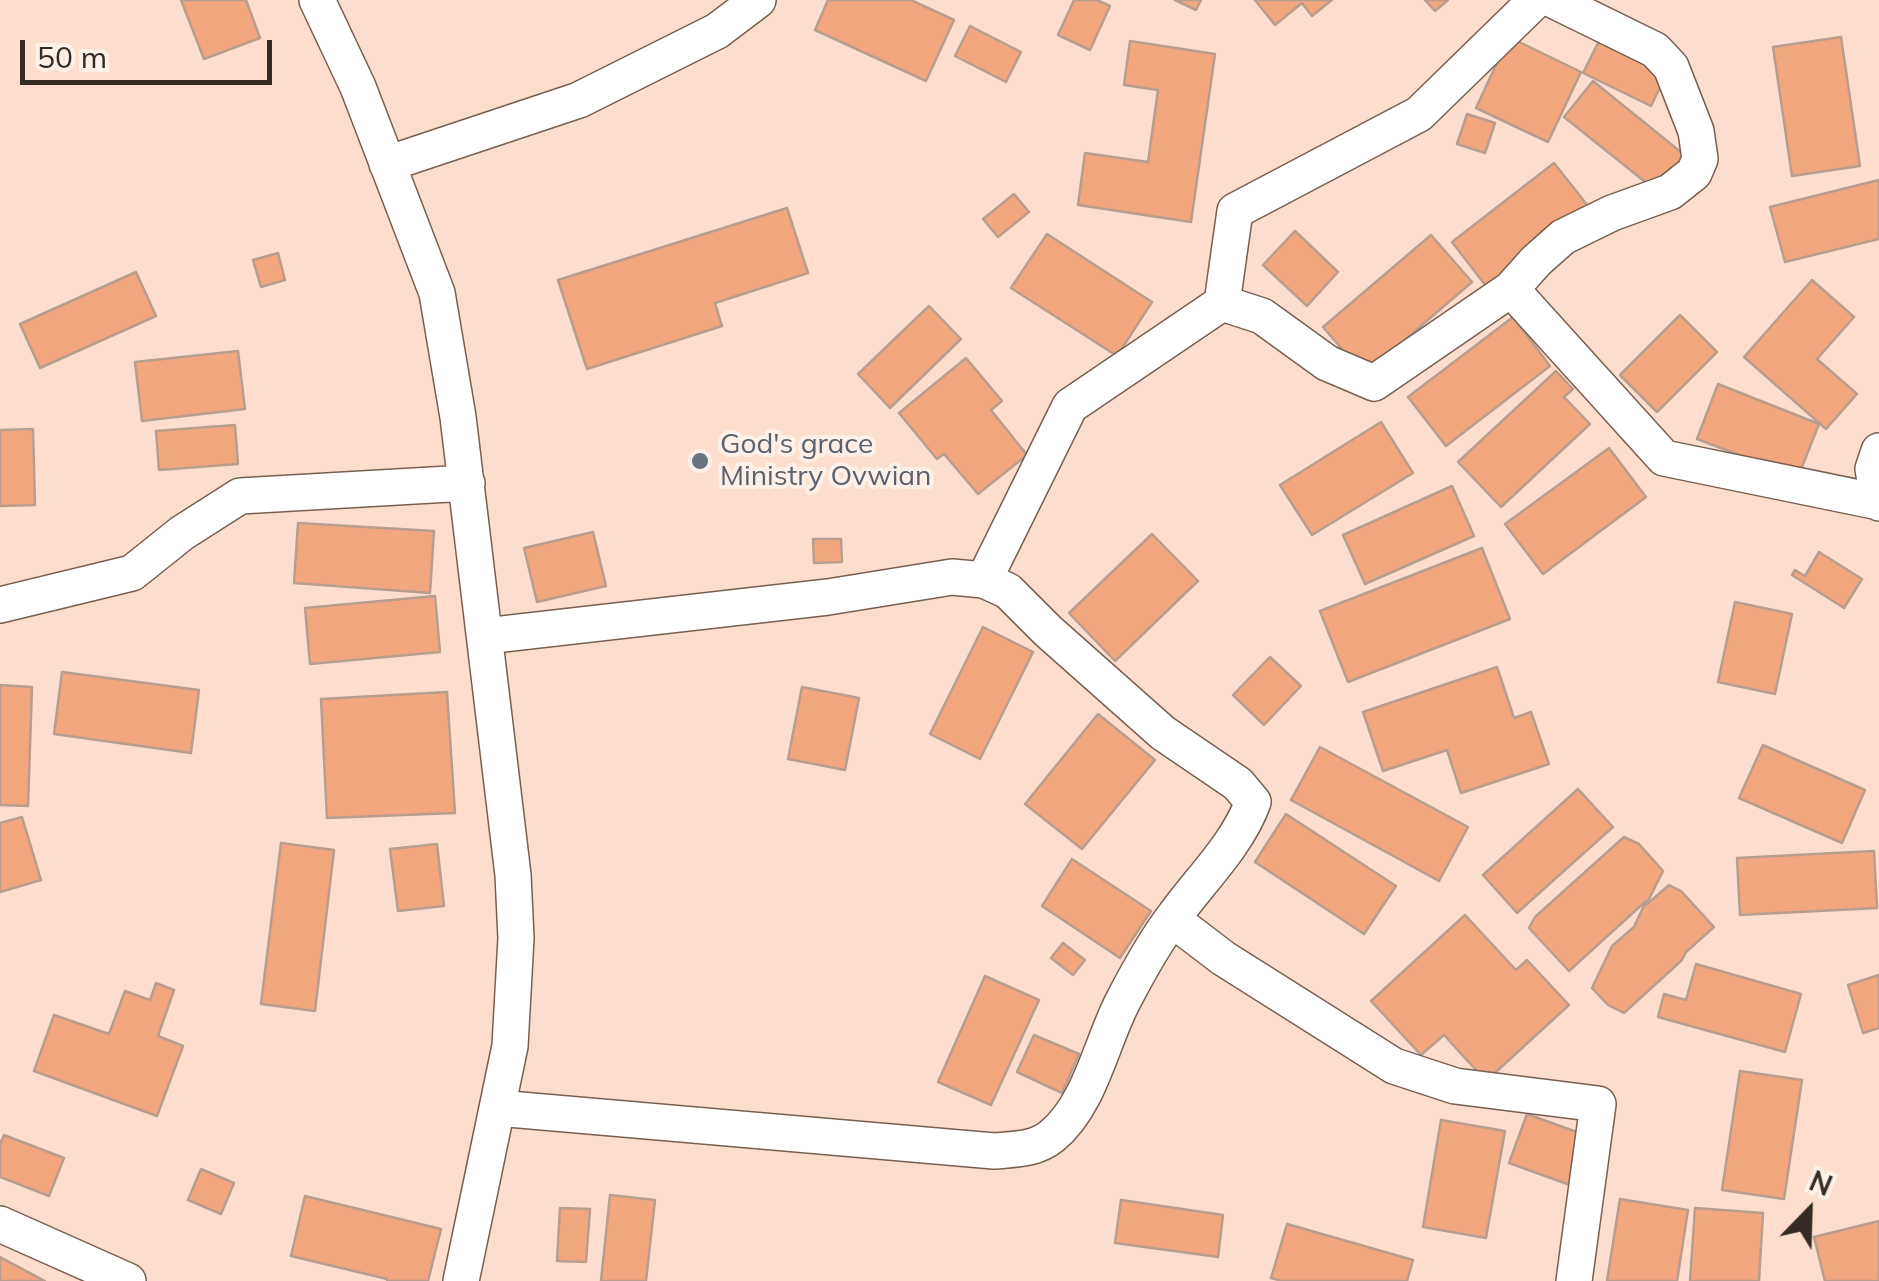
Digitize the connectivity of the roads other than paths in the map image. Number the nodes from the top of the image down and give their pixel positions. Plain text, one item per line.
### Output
1 (317, 0) edge
2 (758, 0) edge
3 (1536, 0) edge
4 (1552, 0) edge
5 (387, 164) junction
6 (1511, 289) junction
7 (1222, 303) junction
8 (1879, 451) edge
9 (466, 483) junction
10 (1879, 503) edge
11 (984, 580) junction
12 (0, 605) edge
13 (484, 636) junction
14 (1172, 919) junction
15 (497, 1108) junction
16 (0, 1224) edge
17 (128, 1281) edge
18 (461, 1281) edge
19 (1574, 1281) edge

1 - 5 street
2 - 5 street
3 - 7 street
4 - 6 street
5 - 9 street
6 - 7 street
6 - 10 street
7 - 11 street
8 - 10 street
9 - 12 street
9 - 13 street
11 - 13 street
11 - 14 street
13 - 15 street
14 - 15 street
14 - 19 street
15 - 18 street
16 - 17 street

